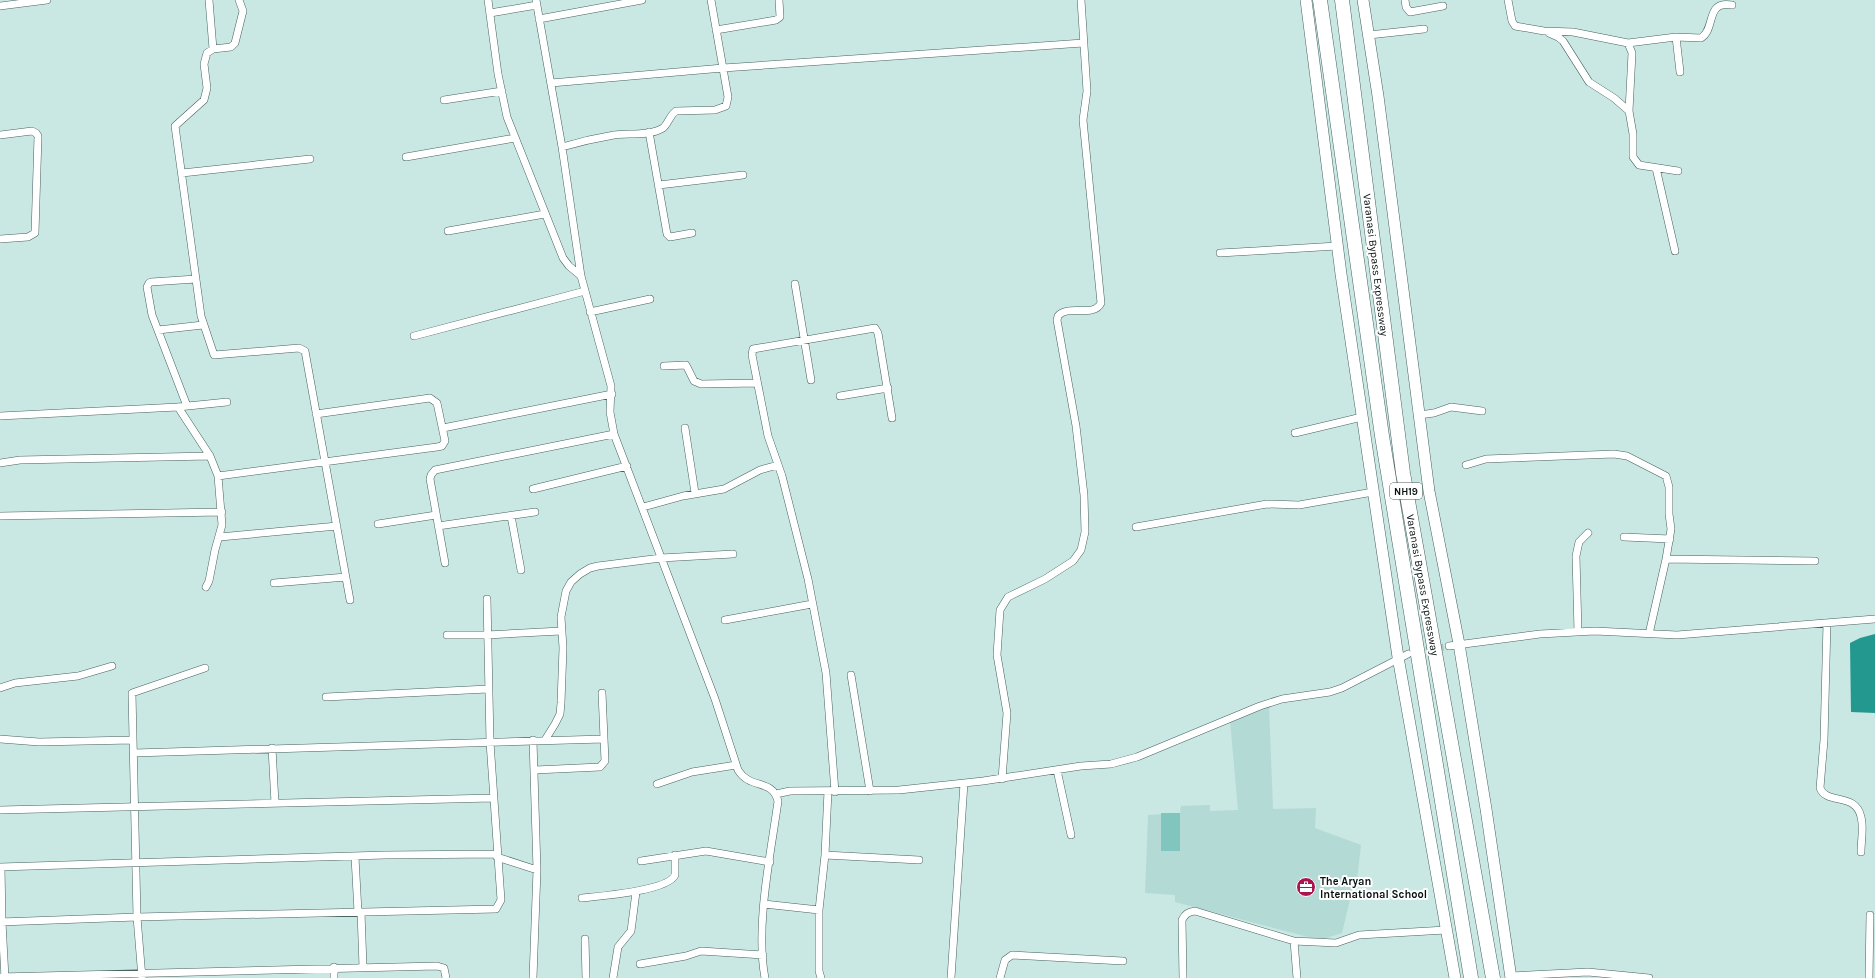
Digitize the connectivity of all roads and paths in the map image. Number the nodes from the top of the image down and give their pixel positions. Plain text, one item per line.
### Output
1 (47, 0) edge
2 (209, 0) edge
3 (239, 0) edge
4 (488, 0) edge
5 (642, 0) edge
6 (711, 0) edge
7 (779, 0) edge
8 (1080, 0) edge
9 (1306, 0) edge
10 (1320, 0) edge
11 (1342, 0) edge
12 (1363, 0) edge
13 (1405, 0) edge
14 (1508, 0) edge
15 (537, 3) edge
16 (1732, 5) dead end
17 (0, 6) edge
18 (1443, 6) dead end
19 (490, 13) junction
20 (539, 19) junction
21 (1424, 29) dead end
22 (716, 30) junction
23 (1544, 31) junction
24 (1369, 35) junction
25 (1676, 37) junction
26 (1082, 43) junction
27 (1628, 43) junction
28 (213, 49) junction
29 (723, 68) junction
30 (1680, 72) dead end
31 (551, 82) junction
32 (502, 91) junction
33 (444, 100) dead end
34 (1629, 111) junction
35 (649, 132) junction
36 (0, 135) edge
37 (515, 138) junction
38 (562, 147) junction
39 (406, 157) dead end
40 (310, 159) dead end
41 (1656, 168) junction
42 (1678, 171) dead end
43 (182, 173) junction
44 (743, 175) dead end
45 (659, 185) junction
46 (545, 214) junction
47 (448, 231) dead end
48 (692, 233) dead end
49 (0, 239) edge
50 (1338, 246) junction
51 (1675, 251) dead end
52 (1220, 253) dead end
53 (581, 276) junction
54 (196, 279) junction
55 (796, 284) dead end
56 (585, 292) junction
57 (650, 299) dead end
58 (590, 312) junction
59 (203, 325) junction
60 (158, 330) junction
61 (414, 336) dead end
62 (805, 340) junction
63 (664, 366) dead end
64 (811, 380) dead end
65 (757, 383) junction
66 (888, 388) junction
67 (612, 394) junction
68 (840, 396) dead end
69 (227, 402) dead end
70 (187, 406) junction
71 (178, 407) junction
72 (1482, 411) dead end
73 (316, 414) junction
74 (1419, 415) junction
75 (0, 416) edge
76 (892, 418) dead end
77 (1362, 418) junction
78 (443, 428) junction
79 (685, 428) dead end
80 (1295, 433) dead end
81 (614, 434) junction
82 (210, 456) junction
83 (0, 463) edge
84 (325, 463) junction
85 (778, 465) junction
86 (1466, 465) dead end
87 (627, 466) junction
88 (218, 476) junction
89 (533, 489) dead end
90 (1374, 492) junction
91 (695, 493) junction
92 (643, 506) junction
93 (222, 512) junction
94 (535, 512) dead end
95 (436, 515) junction
96 (0, 516) edge
97 (511, 516) junction
98 (378, 524) dead end
99 (336, 526) junction
100 (438, 526) junction
101 (1136, 527) dead end
102 (1588, 533) dead end
103 (220, 537) junction
104 (1624, 537) dead end
105 (1670, 539) junction
106 (733, 554) dead end
107 (661, 558) junction
108 (1666, 559) junction
109 (1815, 561) dead end
110 (445, 563) dead end
111 (521, 570) dead end
112 (346, 577) junction
113 (274, 583) dead end
114 (206, 587) dead end
115 (487, 599) dead end
116 (350, 600) dead end
117 (812, 604) junction
118 (1875, 619) edge
119 (725, 620) dead end
120 (1827, 623) junction
121 (560, 631) junction
122 (1578, 632) junction
123 (1649, 634) junction
124 (447, 635) dead end
125 (487, 635) junction
126 (1454, 645) junction
127 (1403, 655) junction
128 (112, 666) dead end
129 (205, 668) dead end
130 (851, 675) dead end
131 (0, 688) edge
132 (488, 689) junction
133 (602, 693) dead end
134 (326, 697) dead end
135 (604, 738) junction
136 (0, 739) edge
137 (133, 740) junction
138 (534, 740) junction
139 (545, 740) junction
140 (490, 742) junction
141 (272, 748) junction
142 (134, 752) junction
143 (736, 765) junction
144 (535, 770) junction
145 (1057, 770) junction
146 (1002, 779) junction
147 (964, 783) junction
148 (656, 784) dead end
149 (870, 791) junction
150 (831, 792) junction
151 (776, 794) junction
152 (492, 798) junction
153 (275, 804) junction
154 (136, 807) junction
155 (0, 810) edge
156 (1071, 835) dead end
157 (1861, 852) dead end
158 (675, 855) junction
159 (825, 855) junction
160 (355, 856) junction
161 (497, 856) junction
162 (919, 860) dead end
163 (641, 861) dead end
164 (770, 862) junction
165 (137, 863) junction
166 (0, 867) edge
167 (537, 870) junction
168 (636, 892) junction
169 (582, 898) dead end
170 (764, 904) junction
171 (819, 910) junction
172 (359, 912) junction
173 (1870, 915) dead end
174 (137, 917) junction
175 (1, 922) edge
176 (1446, 930) junction
177 (585, 939) dead end
178 (1294, 941) junction
179 (763, 955) junction
180 (1123, 961) dead end
181 (640, 964) dead end
182 (334, 967) junction
183 (362, 967) junction
184 (142, 976) edge
185 (1605, 976) edge
186 (4, 977) edge
187 (1511, 977) edge
188 (334, 978) edge
189 (446, 978) edge
190 (533, 978) edge
191 (586, 978) edge
192 (613, 978) edge
193 (765, 978) edge
194 (821, 978) edge
195 (951, 978) edge
196 (1000, 978) edge
197 (1183, 978) edge
198 (1296, 978) edge
199 (1455, 978) edge
200 (1471, 978) edge
201 (1493, 978) edge
202 (1649, 978) edge
203 (1868, 978) edge

1 - 17 street
2 - 28 street
3 - 28 street
4 - 19 street
5 - 20 street
6 - 22 street
7 - 22 street
8 - 26 street
9 - 50 street
10 - 200 highway, Varanasi Bypass Expressway / NH19
11 - 201 highway, Varanasi Bypass Expressway / NH19
12 - 24 street
13 - 18 street
14 - 23 street
15 - 19 street
15 - 20 street
16 - 25 street
19 - 32 street
20 - 31 street
21 - 24 street
22 - 29 street
23 - 27 street
23 - 34 street
24 - 74 street
25 - 27 street
25 - 30 street
26 - 29 street
26 - 146 street
27 - 34 street
28 - 43 street
29 - 31 street
29 - 35 street
31 - 38 street
32 - 33 street
32 - 37 street
34 - 41 street
35 - 38 street
35 - 45 street
36 - 49 street
37 - 39 street
37 - 46 street
38 - 53 street
40 - 43 street
41 - 42 street
41 - 51 street
43 - 54 street
44 - 45 street
45 - 48 street
46 - 47 street
46 - 53 street
50 - 52 street
50 - 77 street
53 - 56 street
54 - 59 street
54 - 60 street
55 - 62 street
56 - 58 street
56 - 61 street
57 - 58 street
58 - 67 street
59 - 60 street
59 - 73 street
60 - 70 street
62 - 64 street
62 - 65 street
62 - 66 street
63 - 65 street
65 - 85 street
66 - 68 street
66 - 76 street
67 - 78 street
67 - 81 street
69 - 70 street
70 - 71 street
71 - 75 street
71 - 82 street
72 - 74 street
73 - 78 street
73 - 84 street
74 - 126 street
77 - 80 street
77 - 90 street
78 - 84 street
79 - 91 street
81 - 87 street
81 - 95 street
82 - 83 street
82 - 88 street
84 - 88 street
84 - 99 street
85 - 91 street
85 - 117 street
86 - 105 street
87 - 89 street
87 - 92 street
88 - 93 street
90 - 101 street
90 - 127 street
91 - 92 street
92 - 107 street
93 - 96 street
93 - 103 street
94 - 97 street
95 - 98 street
95 - 100 street
97 - 100 street
97 - 111 street
99 - 103 street
99 - 112 street
100 - 110 street
102 - 122 street
103 - 114 street
104 - 105 street
105 - 108 street
106 - 107 street
107 - 121 street
107 - 143 street
108 - 109 street
108 - 123 street
112 - 113 street
112 - 116 street
115 - 125 street
117 - 119 street
117 - 150 street
118 - 120 street
120 - 123 street
120 - 157 street
121 - 125 street
121 - 139 street
122 - 123 street
122 - 126 street
124 - 125 street
125 - 132 street
126 - 187 street
127 - 145 street
127 - 176 street
128 - 131 street
129 - 137 street
130 - 149 street
132 - 134 street
132 - 140 street
133 - 135 street
135 - 139 street
135 - 144 street
136 - 137 street
137 - 142 street
138 - 139 street
138 - 140 street
138 - 144 street
140 - 141 street
140 - 152 street
141 - 142 street
141 - 153 street
142 - 154 street
143 - 148 street
143 - 151 street
144 - 167 street
145 - 146 street
145 - 156 street
146 - 147 street
147 - 149 street
147 - 195 street
149 - 150 street
150 - 151 street
150 - 159 street
151 - 164 street
152 - 153 street
152 - 161 street
153 - 154 street
154 - 155 street
154 - 165 street
158 - 163 street
158 - 164 street
158 - 168 street
159 - 162 street
159 - 171 street
160 - 161 street
160 - 165 street
160 - 172 street
161 - 167 street
161 - 172 street
164 - 170 street
165 - 166 street
165 - 174 street
166 - 175 street
167 - 190 street
168 - 169 street
168 - 192 street
170 - 171 street
170 - 179 street
171 - 194 street
172 - 174 street
172 - 183 street
173 - 203 street
174 - 175 street
174 - 184 street
175 - 186 street
176 - 178 street
176 - 199 street
177 - 191 street
178 - 197 street
178 - 198 street
179 - 181 street
179 - 193 street
180 - 196 street
182 - 183 street
182 - 184 street
182 - 188 street
183 - 189 street
184 - 186 street
185 - 187 street
185 - 202 street

